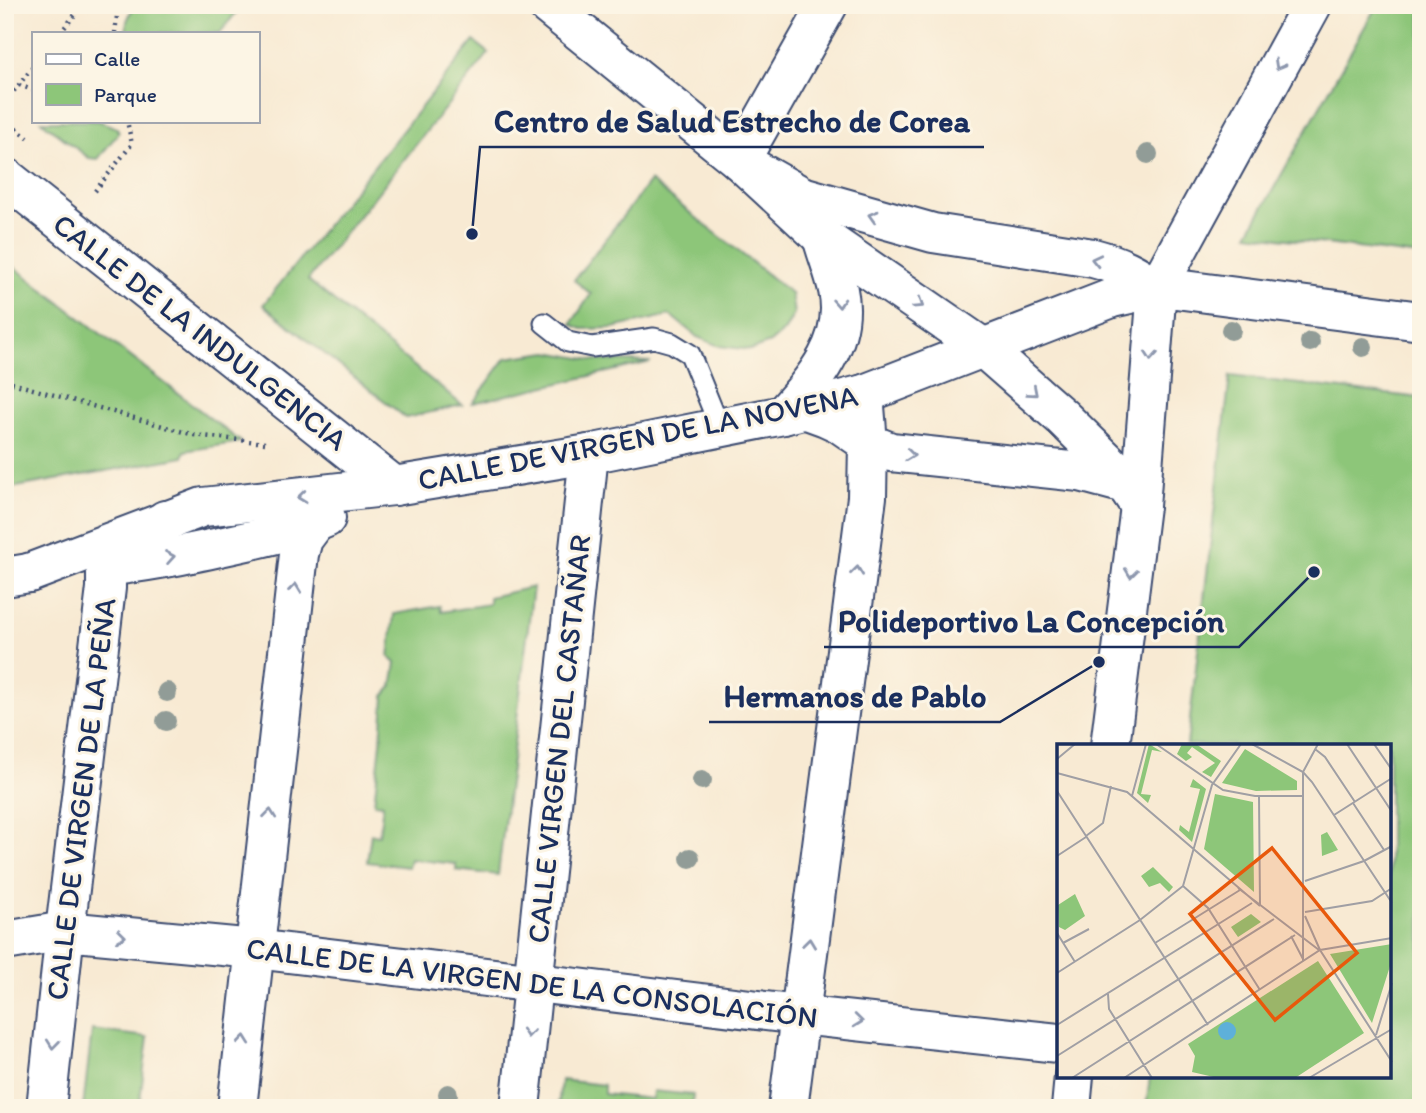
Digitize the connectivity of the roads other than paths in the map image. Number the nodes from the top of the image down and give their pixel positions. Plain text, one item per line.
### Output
1 (547, 5) edge
2 (828, 5) edge
3 (1312, 5) edge
4 (740, 161) junction
5 (5, 177) edge
6 (822, 237) junction
7 (1157, 288) junction
8 (1421, 321) edge
9 (544, 323) dead end
10 (982, 347) junction
11 (864, 394) junction
12 (793, 412) junction
13 (720, 428) junction
14 (868, 443) junction
15 (589, 454) junction
16 (394, 486) junction
17 (1133, 495) junction
18 (165, 520) junction
19 (315, 523) junction
20 (106, 566) junction
21 (17, 575) edge
22 (1110, 744) edge
23 (65, 931) junction
24 (5, 941) edge
25 (255, 949) junction
26 (533, 983) junction
27 (799, 1015) junction
28 (1057, 1043) edge
29 (1074, 1078) edge
30 (46, 1108) edge
31 (237, 1108) edge
32 (520, 1108) edge
33 (788, 1108) edge
34 (1071, 1108) edge

1 - 4 street
2 - 4 street
3 -> 7 street
4 - 6 street
7 -> 4 street
5 - 16 street, CALLE DE LA INDULGENCIA
6 -> 10 street
6 -> 12 street
7 - 8 street
7 - 10 street, CALLE DE VIRGEN DE LA NOVENA
7 -> 17 street
9 - 13 lane
10 - 11 street, CALLE DE VIRGEN DE LA NOVENA
10 -> 17 street
11 - 12 street, CALLE DE VIRGEN DE LA NOVENA
11 - 14 street
12 - 13 street, CALLE DE VIRGEN DE LA NOVENA
12 - 14 street
13 - 15 street, CALLE DE VIRGEN DE LA NOVENA
14 -> 17 street
27 -> 14 street
15 - 16 street, CALLE DE VIRGEN DE LA NOVENA
15 - 26 street, CALLE VIRGEN DEL CASTAÑAR
16 -> 18 street, CALLE DE VIRGEN DE LA NOVENA
16 - 19 street, CALLE DE VIRGEN DE LA NOVENA
17 -> 22 street
18 - 20 street, CALLE DE VIRGEN DE LA PEÑA
18 - 21 street, CALLE DE VIRGEN DE LA NOVENA
20 -> 19 street, CALLE DE VIRGEN DE LA NOVENA
25 -> 19 street
20 - 21 street, CALLE DE VIRGEN DE LA NOVENA
20 - 23 street, CALLE DE VIRGEN DE LA PEÑA
23 - 24 street, CALLE DE LA VIRGEN DE LA CONSOLACIÓN
23 -> 25 street, CALLE DE LA VIRGEN DE LA CONSOLACIÓN
23 -> 30 street, CALLE DE VIRGEN DE LA PEÑA
25 - 26 street, CALLE DE LA VIRGEN DE LA CONSOLACIÓN
31 -> 25 street
26 - 27 street, CALLE DE LA VIRGEN DE LA CONSOLACIÓN
26 -> 32 street, CALLE VIRGEN DEL CASTAÑAR
27 -> 28 street, CALLE DE LA VIRGEN DE LA CONSOLACIÓN
27 - 33 street
29 - 34 street

